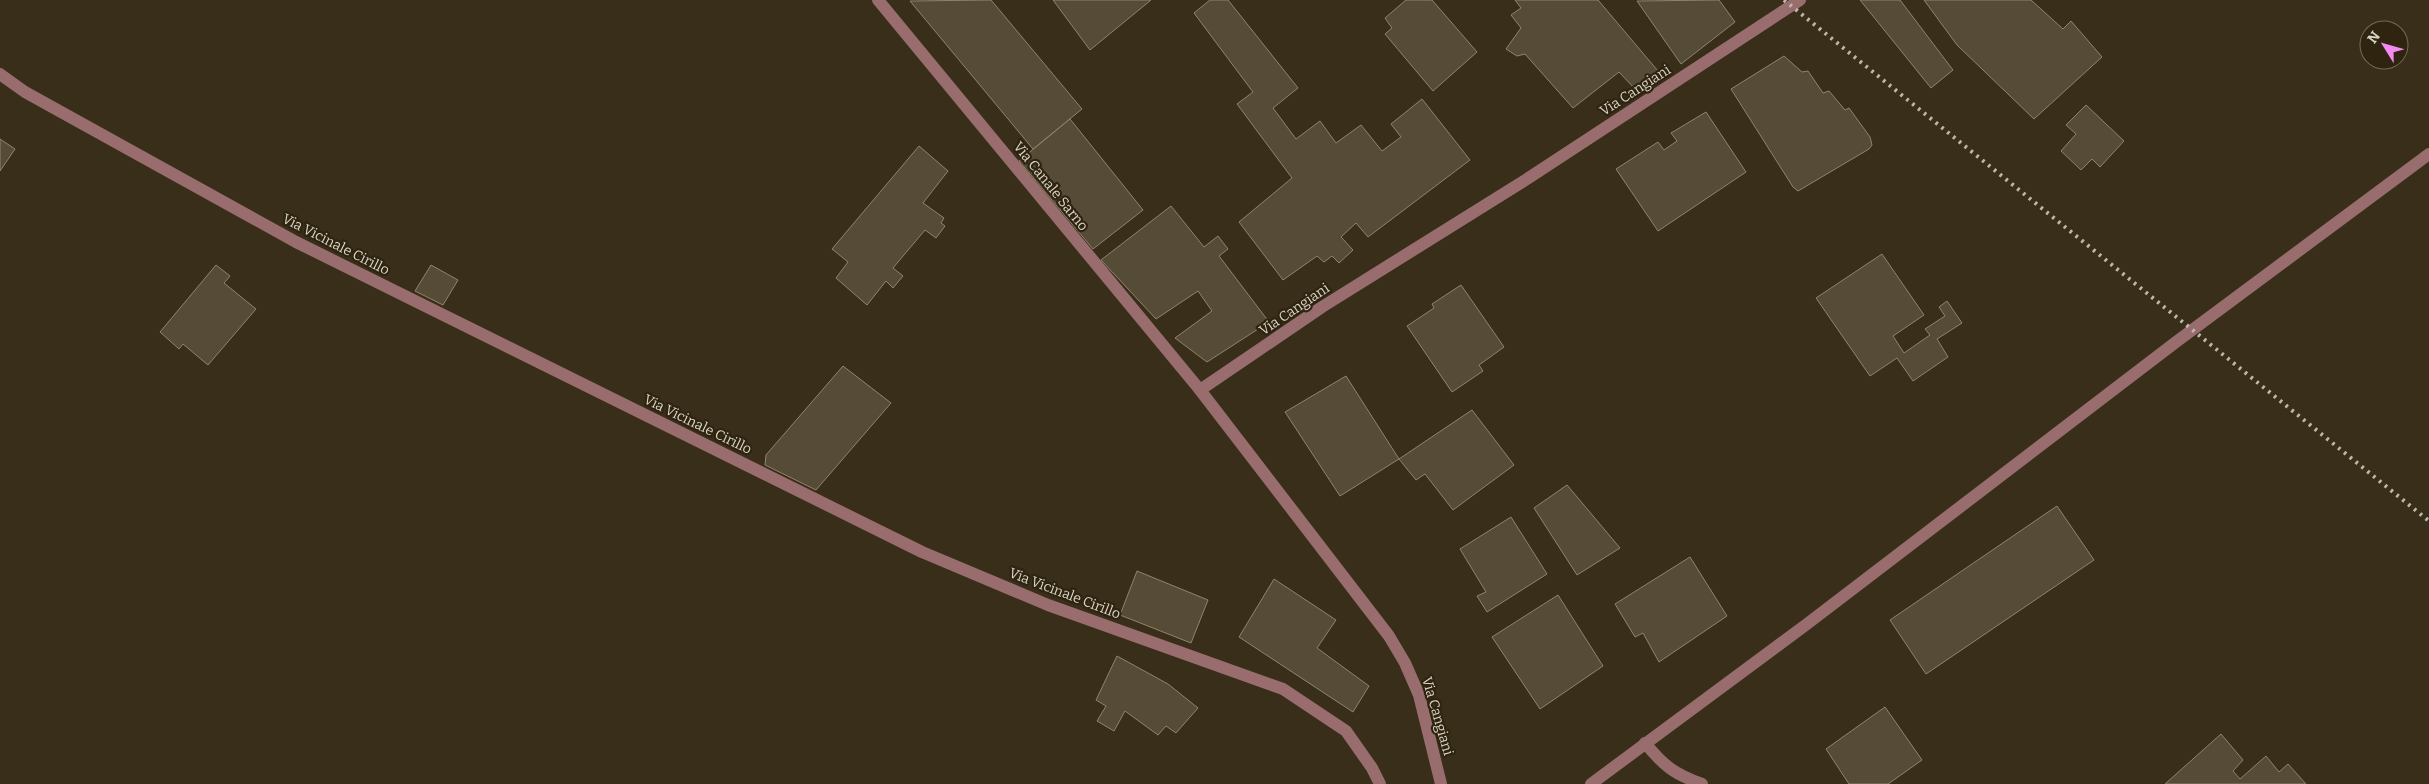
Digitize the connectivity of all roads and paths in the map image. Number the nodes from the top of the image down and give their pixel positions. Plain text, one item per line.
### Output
1 (878, 0) edge
2 (1800, 0) edge
3 (0, 74) edge
4 (2429, 154) edge
5 (1200, 390) junction
6 (1645, 743) junction
7 (1380, 784) edge
8 (1441, 784) edge
9 (1591, 784) edge
10 (1702, 784) edge

1 - 5 street, Via Canale Sarno
2 - 5 street, Via Cangiani
3 - 7 street, Via Vicinale Cirillo
4 - 6 street
5 - 8 street, Via Cangiani
6 - 9 street
6 - 10 street

